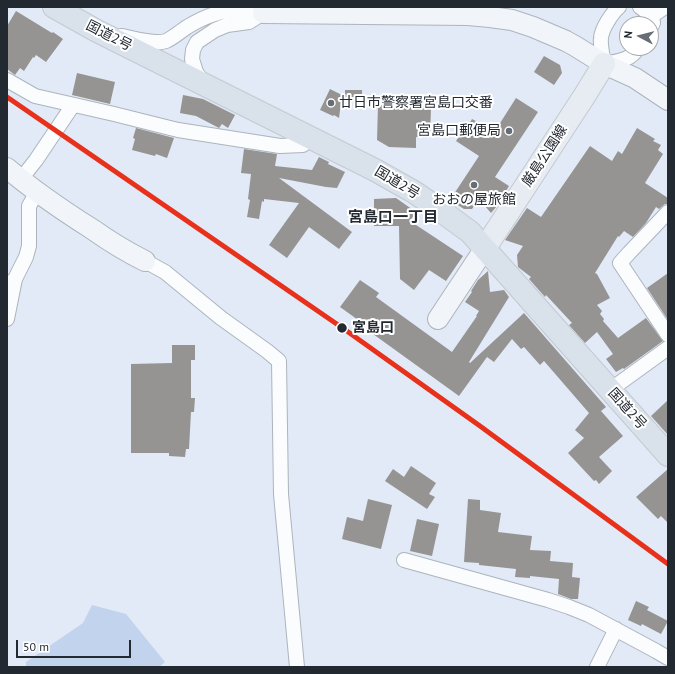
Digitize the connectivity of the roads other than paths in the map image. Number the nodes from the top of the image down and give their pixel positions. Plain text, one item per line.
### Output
1 (54, 7) edge
2 (619, 7) edge
3 (640, 7) edge
4 (665, 7) edge
5 (263, 13) junction
6 (647, 16) edge
7 (657, 16) edge
8 (97, 31) junction
9 (632, 56) edge
10 (604, 64) junction
11 (7, 80) edge
12 (204, 84) junction
13 (668, 100) edge
14 (73, 105) junction
15 (310, 137) junction
16 (14, 173) edge
17 (37, 192) junction
18 (668, 212) edge
19 (484, 248) junction
20 (145, 261) joint
21 (11, 282) edge
22 (7, 319) edge
23 (438, 319) dead end
24 (668, 335) edge
25 (668, 348) edge
26 (610, 390) junction
27 (668, 455) edge
28 (404, 560) dead end
29 (616, 629) junction
30 (668, 658) edge
31 (297, 667) edge
32 (597, 667) edge

1 - 8 highway, 国道2号
2 - 10 street
3 - 6 street
4 - 7 street
5 - 8 street
5 - 10 street
5 - 12 street
8 - 12 highway, 国道2号
9 - 10 street
10 - 13 street
10 - 19 main road, 厳島公園線
11 - 14 street
12 - 15 highway, 国道2号
14 - 15 street
14 - 16 street
15 - 19 highway, 国道2号
16 - 17 street
17 - 20 street
17 - 21 street
18 - 24 street
19 - 23 street
19 - 26 highway, 国道2号
20 - 31 street
21 - 22 street
25 - 26 street
26 - 27 highway, 国道2号
28 - 29 street
29 - 30 street
29 - 32 street

